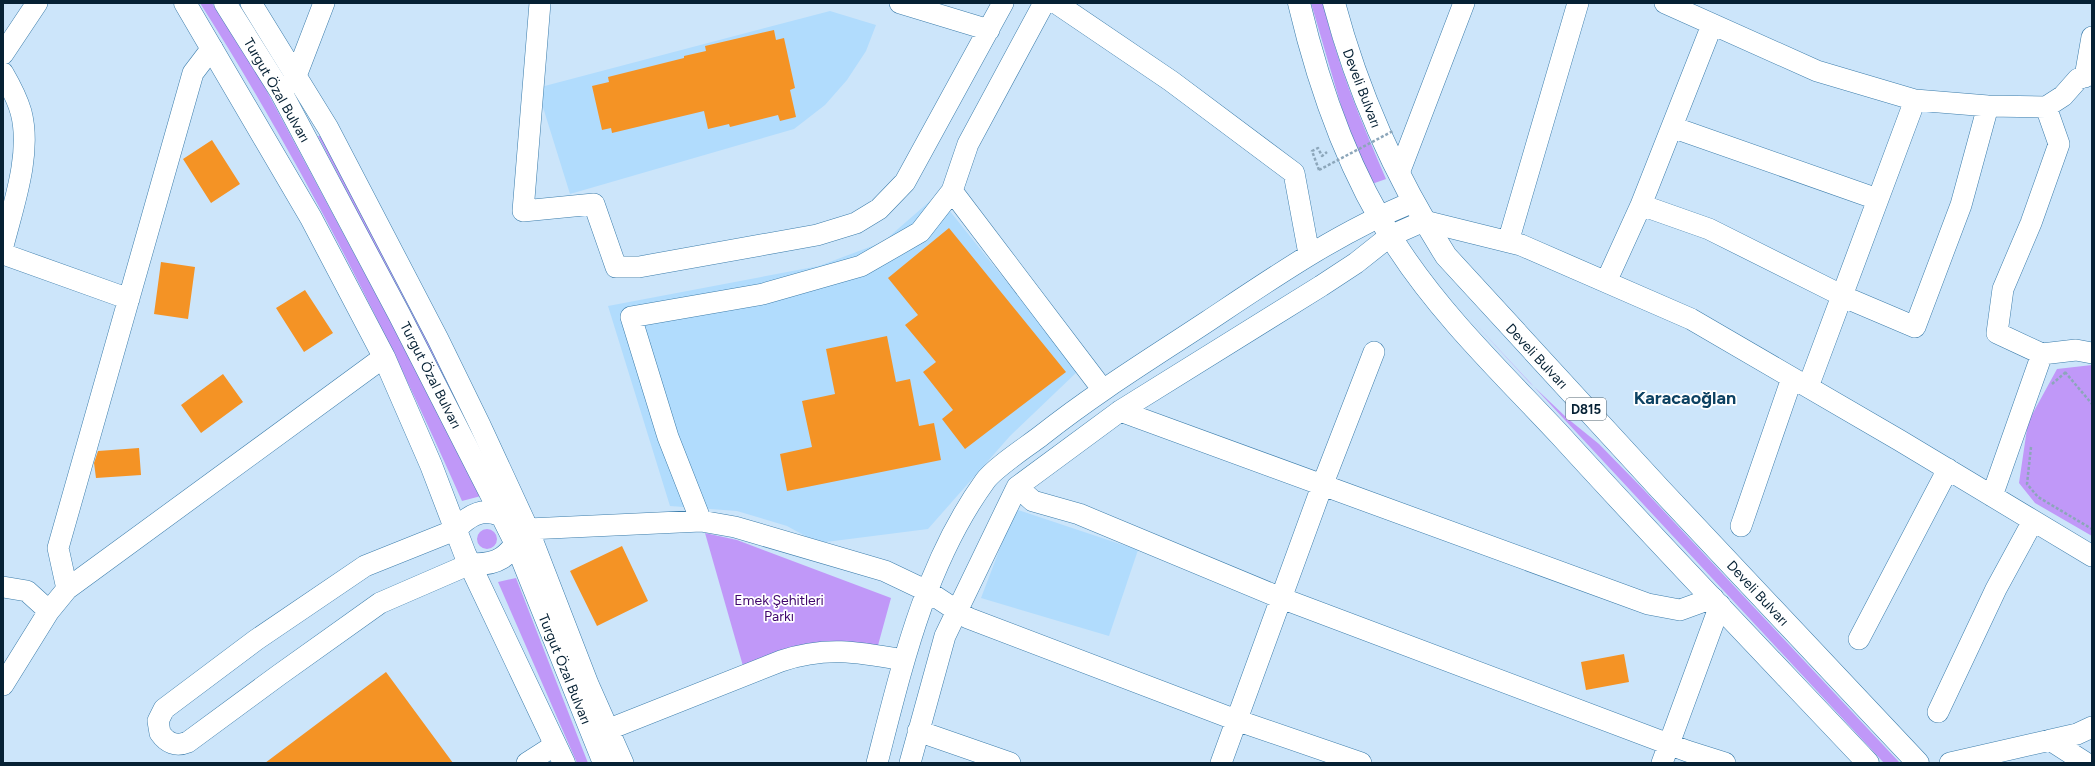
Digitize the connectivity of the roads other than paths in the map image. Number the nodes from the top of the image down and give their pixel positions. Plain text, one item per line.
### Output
1 (37, 3) edge
2 (185, 3) edge
3 (225, 3) edge
4 (251, 3) edge
5 (324, 3) edge
6 (540, 3) edge
7 (900, 3) edge
8 (1003, 3) edge
9 (1044, 3) edge
10 (1056, 3) edge
11 (1299, 3) edge
12 (1334, 3) edge
13 (1464, 3) edge
14 (1578, 3) edge
15 (1665, 3) edge
16 (1712, 24) junction
17 (989, 30) junction
18 (2092, 37) edge
19 (212, 48) junction
20 (3, 54) edge
21 (3, 73) edge
22 (2088, 75) edge
23 (296, 76) junction
24 (280, 92) junction
25 (1915, 100) junction
26 (1988, 106) junction
27 (2046, 107) junction
28 (1672, 127) junction
29 (1399, 173) junction
30 (952, 190) junction
31 (1877, 199) junction
32 (1413, 202) junction
33 (1641, 205) junction
34 (1379, 216) junction
35 (1424, 221) junction
36 (1390, 236) junction
37 (1508, 242) junction
38 (3, 246) edge
39 (3, 254) edge
40 (1309, 254) junction
41 (1606, 282) junction
42 (1842, 295) junction
43 (129, 299) junction
44 (1374, 352) dead end
45 (2092, 353) edge
46 (2042, 354) junction
47 (384, 357) junction
48 (1800, 383) junction
49 (1103, 390) junction
50 (1120, 411) junction
51 (1948, 469) junction
52 (1322, 486) junction
53 (1017, 487) junction
54 (1992, 496) junction
55 (502, 516) junction
56 (701, 521) junction
57 (2033, 521) junction
58 (1741, 526) dead end
59 (455, 530) junction
60 (522, 537) junction
61 (2092, 556) edge
62 (470, 564) junction
63 (3, 587) edge
64 (67, 589) junction
65 (927, 591) junction
66 (1280, 598) junction
67 (1716, 602) junction
68 (49, 611) junction
69 (958, 611) junction
70 (1859, 639) dead end
71 (903, 660) junction
72 (5, 678) edge
73 (1938, 712) dead end
74 (1236, 720) junction
75 (2092, 727) edge
76 (607, 730) junction
77 (918, 731) junction
78 (2050, 740) junction
79 (1669, 744) junction
80 (560, 754) edge
81 (527, 763) edge
82 (604, 763) edge
83 (622, 763) edge
84 (876, 763) edge
85 (910, 763) edge
86 (1010, 763) edge
87 (1221, 763) edge
88 (1362, 763) edge
89 (1662, 763) edge
90 (1725, 763) edge
91 (1868, 763) edge
92 (1918, 763) edge
93 (1950, 763) edge
94 (2086, 763) edge

1 - 20 street
2 - 19 main road
3 - 24 main road, Turgut Özal Bulvarı
4 - 23 street, Turgut Özal Bulvarı
5 - 23 street
6 - 17 street
7 - 17 street
8 - 17 street
9 - 30 street
10 - 40 street
11 - 34 main road, D815
12 - 29 main road, Develi Bulvarı / D815
13 - 29 street
14 - 37 street
15 - 16 street
16 - 25 street
16 - 28 street
18 - 22 street
19 - 43 street
19 - 47 main road
21 - 38 street
22 - 27 street
23 - 24 street
23 - 60 street, Turgut Özal Bulvarı
24 - 55 main road, Turgut Özal Bulvarı
25 - 26 street
25 - 31 street
26 - 27 street
26 - 42 street
27 - 46 street
28 - 31 street
28 - 33 street
29 - 32 main road, Develi Bulvarı / D815
30 - 49 street
30 - 56 street
31 - 42 street
32 - 34 street
32 - 35 main road, Develi Bulvarı / D815
33 - 41 street
33 - 42 street
34 - 36 main road, D815
34 - 40 street
35 - 36 street
35 - 37 street
35 - 92 main road, Develi Bulvarı / D815
36 - 50 street
36 - 67 main road, D815
37 - 41 street
39 - 43 street
40 - 49 street
41 - 48 street
42 - 48 street
43 - 64 street
44 - 52 street
45 - 46 street
46 - 54 street
47 - 59 main road
47 - 64 street
48 - 51 street
48 - 58 street
49 - 65 street
50 - 52 street
50 - 53 street
51 - 54 street
51 - 70 street
52 - 66 street
52 - 67 street
53 - 66 street
53 - 69 street
54 - 57 street
55 - 59 main road
55 - 60 main road, Turgut Özal Bulvarı
56 - 60 street
56 - 65 street
57 - 61 street
57 - 73 street
59 - 62 main road
59 - 62 street
60 - 62 main road
60 - 76 street, Turgut Özal Bulvarı
60 - 82 main road, Turgut Özal Bulvarı
62 - 80 main road
63 - 68 street
64 - 68 street
65 - 69 street
65 - 71 street
66 - 74 street
66 - 79 street
67 - 79 street
67 - 91 main road, D815
68 - 72 street
69 - 74 street
69 - 77 street
71 - 76 street
71 - 84 street
74 - 87 street
74 - 88 street
75 - 78 street
76 - 83 street, Turgut Özal Bulvarı
77 - 85 street
77 - 86 street
78 - 93 street
78 - 94 street
79 - 89 street
79 - 90 street
80 - 81 street

